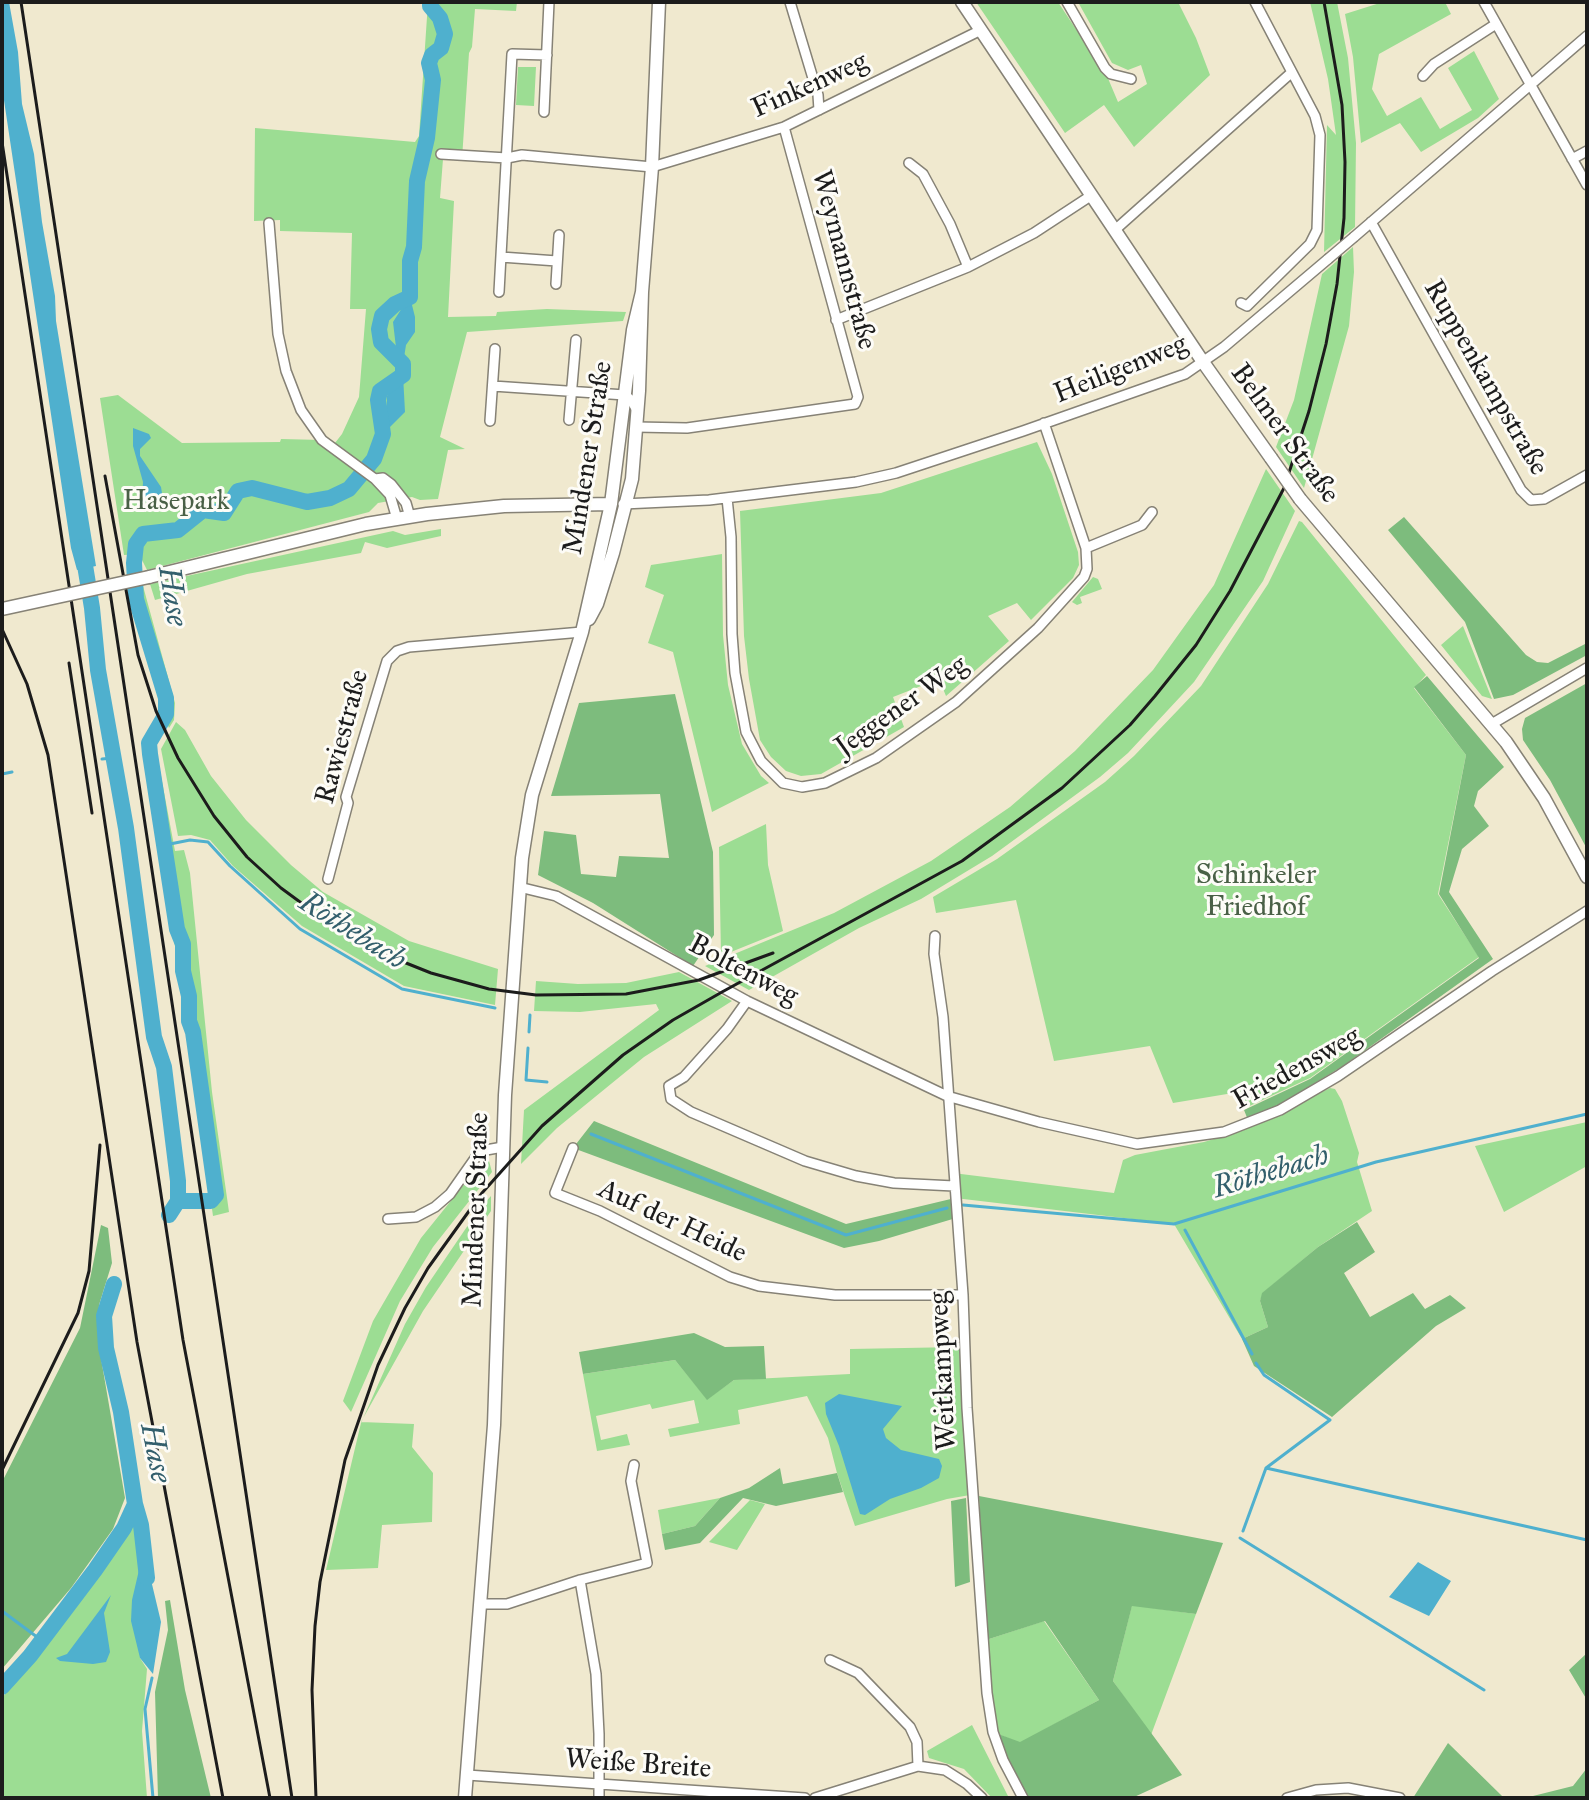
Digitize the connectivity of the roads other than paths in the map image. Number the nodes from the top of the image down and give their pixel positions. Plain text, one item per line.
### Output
1 (549, 2) edge
2 (659, 2) edge
3 (790, 2) edge
4 (962, 2) edge
5 (1067, 2) edge
6 (1255, 2) edge
7 (1484, 2) edge
8 (1496, 24) junction
9 (981, 30) junction
10 (1587, 36) edge
11 (547, 55) junction
12 (1291, 73) junction
13 (1423, 76) dead end
14 (1131, 79) dead end
15 (1531, 85) junction
16 (819, 110) junction
17 (544, 112) dead end
18 (784, 127) junction
19 (1587, 151) edge
20 (441, 154) dead end
21 (507, 158) junction
22 (1572, 159) junction
23 (909, 163) dead end
24 (652, 167) junction
25 (1587, 185) edge
26 (1092, 195) junction
27 (1371, 222) junction
28 (269, 223) dead end
29 (1116, 229) junction
30 (559, 235) dead end
31 (501, 257) junction
32 (557, 261) junction
33 (968, 267) junction
34 (556, 284) dead end
35 (499, 292) dead end
36 (642, 292) junction
37 (1241, 303) dead end
38 (836, 320) junction
39 (576, 340) dead end
40 (495, 349) dead end
41 (1203, 362) junction
42 (493, 386) junction
43 (572, 391) junction
44 (625, 395) junction
45 (638, 412) junction
46 (569, 420) dead end
47 (490, 421) dead end
48 (1044, 423) junction
49 (636, 427) junction
50 (1587, 475) edge
51 (727, 498) junction
52 (611, 504) junction
53 (627, 504) junction
54 (1152, 512) dead end
55 (403, 518) junction
56 (1086, 548) junction
57 (2, 609) edge
58 (582, 632) junction
59 (1587, 668) edge
60 (1490, 725) junction
61 (1587, 877) edge
62 (328, 879) dead end
63 (519, 887) junction
64 (1587, 911) edge
65 (935, 936) dead end
66 (747, 1001) junction
67 (947, 1096) junction
68 (503, 1147) junction
69 (573, 1148) dead end
70 (954, 1186) junction
71 (388, 1219) dead end
72 (963, 1295) junction
73 (634, 1465) dead end
74 (580, 1580) junction
75 (481, 1604) junction
76 (830, 1660) dead end
77 (918, 1766) junction
78 (467, 1775) junction
79 (600, 1784) junction
80 (465, 1798) edge
81 (599, 1798) edge
82 (805, 1798) edge
83 (815, 1798) edge
84 (982, 1798) edge
85 (1023, 1798) edge
86 (1287, 1798) edge
87 (1400, 1798) edge

1 - 11 street
2 - 24 main road, Mindener Straße
3 - 16 street
4 - 9 main road, Belmer Straße
5 - 14 street
6 - 12 street
7 - 8 street
8 - 13 street
8 - 15 street
9 - 16 street, Finkenweg
9 - 26 main road, Belmer Straße
10 - 15 street, Heiligenweg
11 - 17 street
11 - 21 street
12 - 29 street
12 - 37 street
15 - 22 street
15 - 27 street, Heiligenweg
16 - 18 street, Finkenweg
18 - 24 street, Finkenweg
18 - 38 street, Weymannstraße
19 - 22 street
20 - 21 street
21 - 24 street
21 - 31 street
22 - 25 street
23 - 33 street
24 - 36 main road, Mindener Straße
26 - 29 main road, Belmer Straße
26 - 33 street
27 - 41 street, Heiligenweg, bridge
27 - 50 street, Ruppenkampstraße
28 - 55 street
29 - 41 main road, Belmer Straße
30 - 32 street
31 - 32 street
31 - 35 street
32 - 34 street
33 - 38 street
36 - 44 main road, Mindener Straße
36 - 45 main road, Mindener Straße
38 - 49 street, Weymannstraße
39 - 43 street
40 - 42 street
41 - 48 street, Heiligenweg
41 - 60 main road, Belmer Straße, bridge
42 - 43 street
42 - 47 street
43 - 44 street
43 - 46 street
44 - 45 street
44 - 52 main road, Mindener Straße
45 - 49 main road, Mindener Straße
48 - 51 street, Heiligenweg
48 - 56 street
49 - 53 main road, Mindener Straße
51 - 53 street, Heiligenweg
51 - 56 street, Jeggener Weg
52 - 53 street, Heiligenweg
52 - 55 main road
52 - 58 main road, Mindener Straße
53 - 58 main road, Mindener Straße
54 - 56 street
55 - 57 main road, bridge
58 - 62 street, Rawiestraße
58 - 63 main road, Mindener Straße
59 - 60 street
60 - 61 main road, Belmer Straße
63 - 66 street, Boltenweg
63 - 68 main road, Mindener Straße
64 - 67 street, Friedensweg
65 - 67 street, Weitkampweg
66 - 67 street, Boltenweg
66 - 70 street
67 - 70 street, Weitkampweg
68 - 71 street
68 - 75 main road, Mindener Straße
69 - 72 street, Auf der Heide
70 - 72 street, Weitkampweg
72 - 85 street, Weitkampweg
73 - 74 street
74 - 75 street
74 - 79 street
75 - 78 main road, Mindener Straße
76 - 77 street
77 - 83 street
77 - 84 street
78 - 79 street, Weiße Breite
78 - 80 main road, Mindener Straße
79 - 81 street
79 - 82 street, Weiße Breite
86 - 87 street

